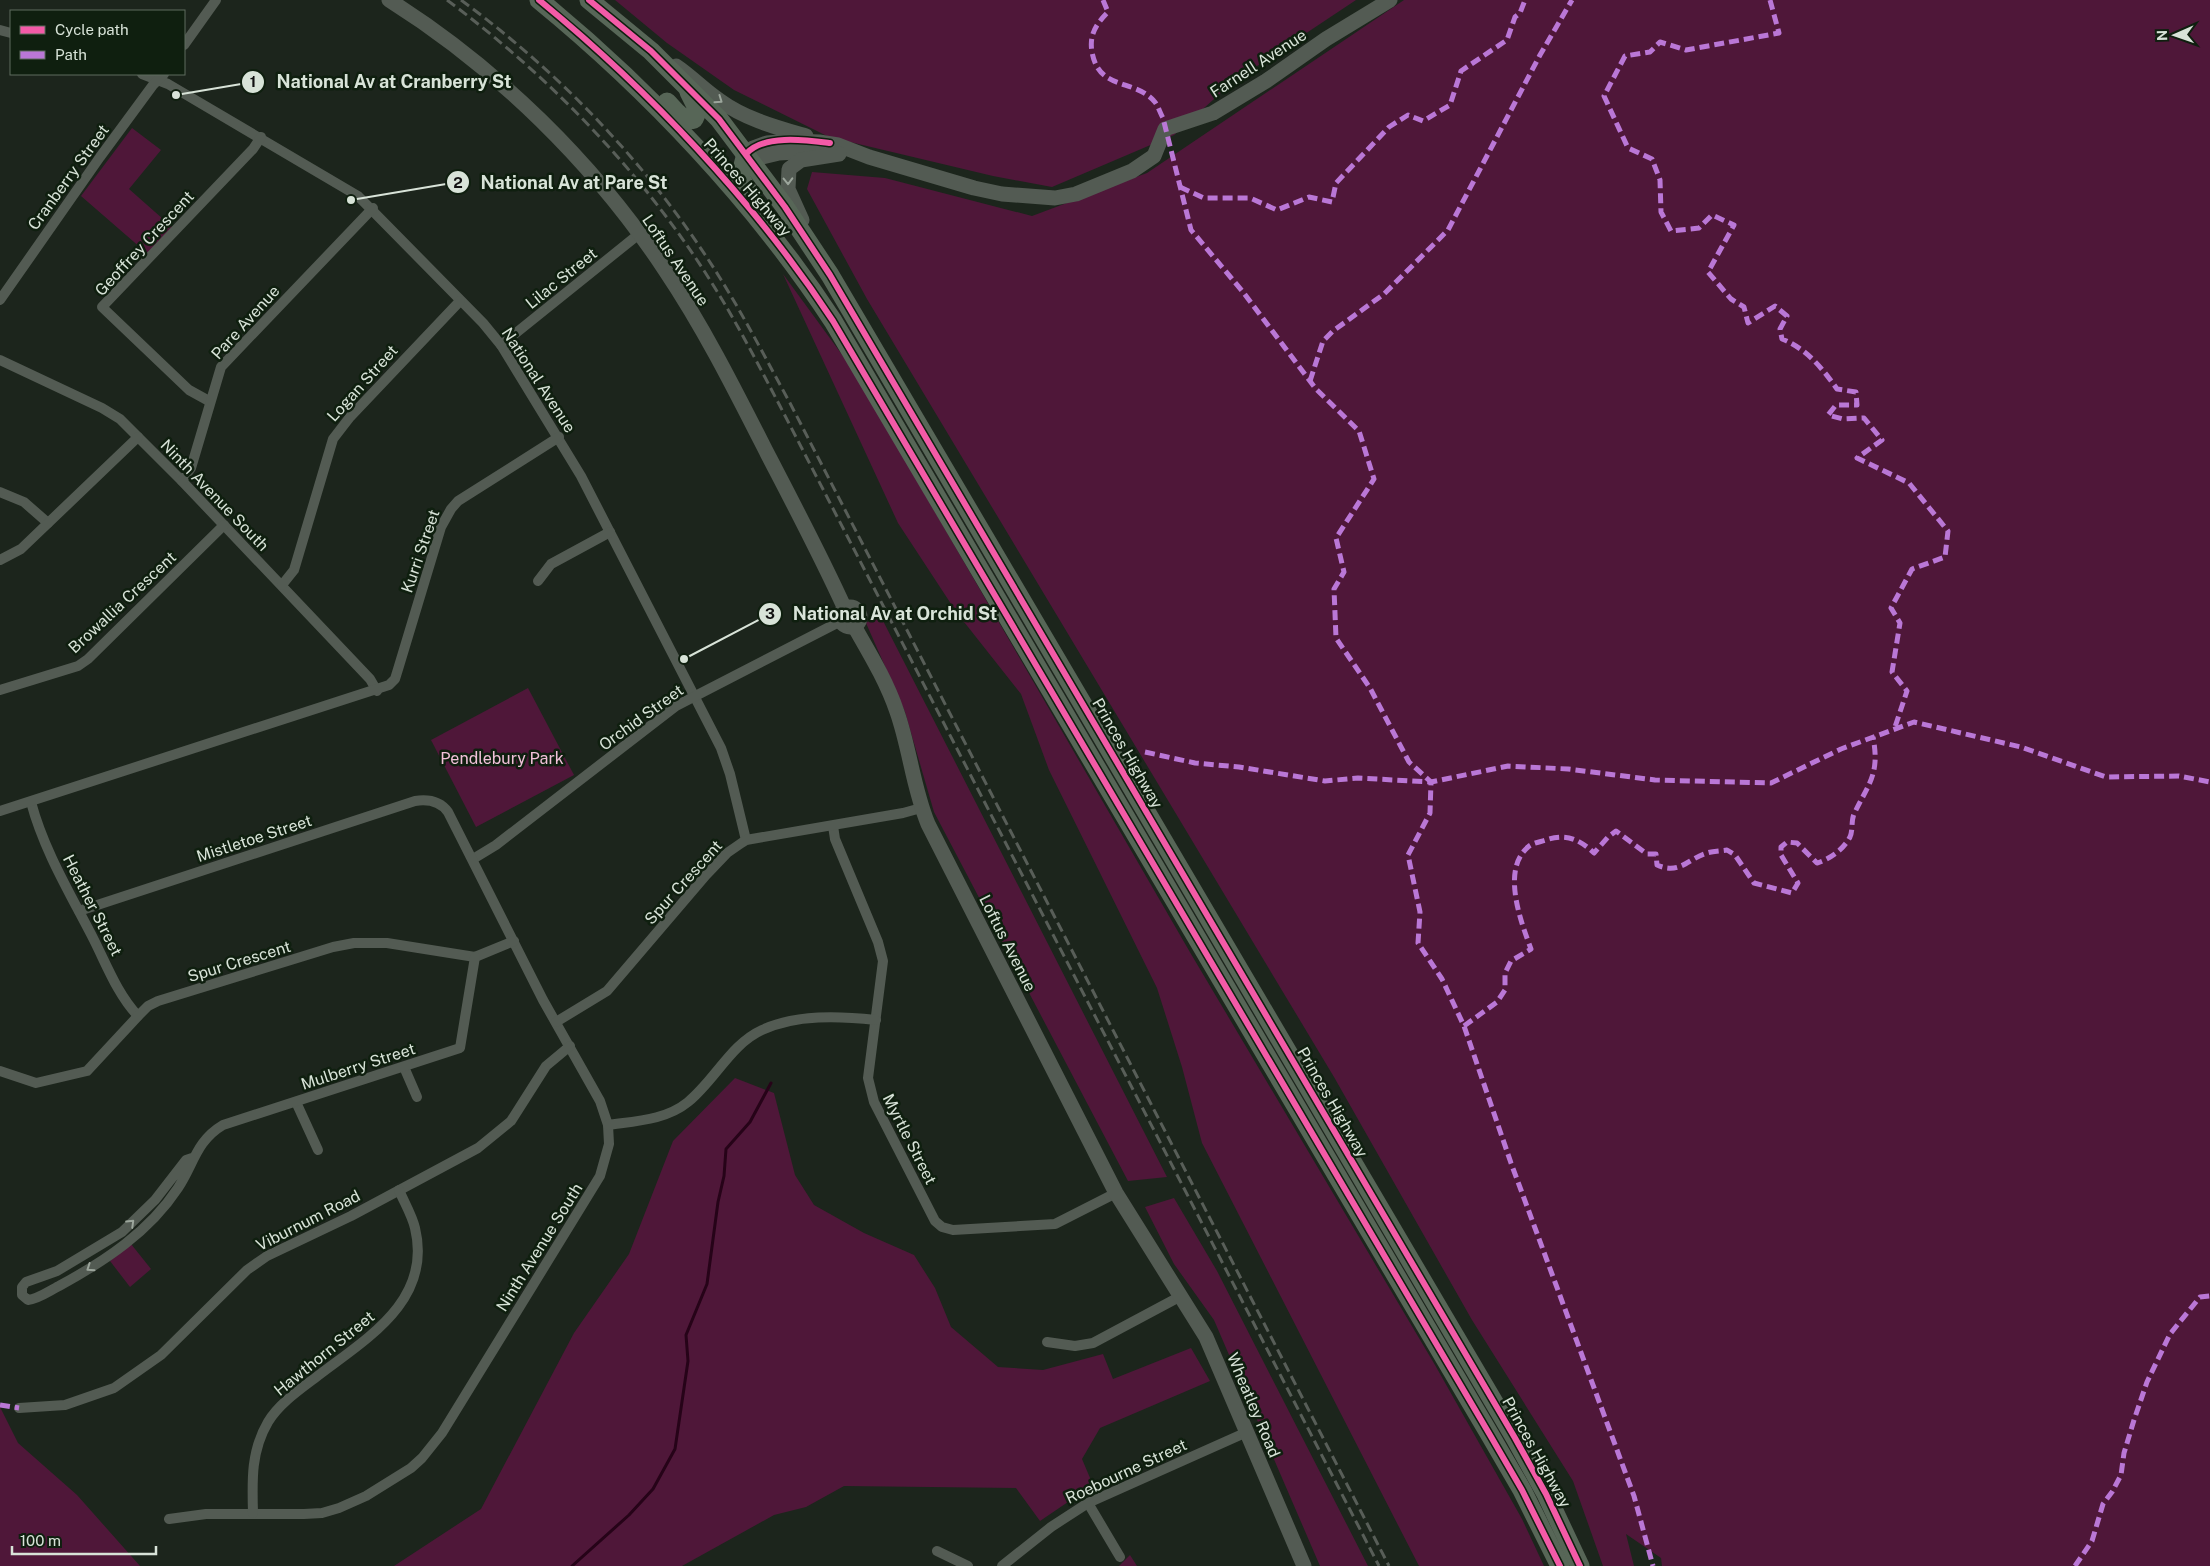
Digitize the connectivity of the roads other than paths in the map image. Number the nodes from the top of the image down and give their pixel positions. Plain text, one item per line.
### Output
1 (216, 0) edge
2 (389, 0) edge
3 (539, 0) edge
4 (589, 0) edge
5 (1390, 0) edge
6 (185, 44) edge
7 (596, 48) junction
8 (651, 51) junction
9 (149, 75) edge
10 (162, 77) edge
11 (685, 84) junction
12 (261, 137) junction
13 (692, 143) junction
14 (835, 149) junction
15 (746, 159) junction
16 (373, 208) junction
17 (639, 234) junction
18 (793, 262) junction
19 (830, 275) junction
20 (0, 300) edge
21 (460, 301) junction
22 (501, 346) junction
23 (0, 360) edge
24 (209, 402) junction
25 (559, 437) junction
26 (138, 438) junction
27 (182, 481) junction
28 (0, 492) edge
29 (48, 522) junction
30 (224, 525) junction
31 (610, 532) junction
32 (0, 560) edge
33 (538, 581) dead end
34 (282, 585) junction
35 (847, 618) junction
36 (0, 690) edge
37 (377, 691) junction
38 (694, 696) junction
39 (31, 802) junction
40 (439, 803) joint
41 (921, 808) junction
42 (0, 811) edge
43 (833, 826) junction
44 (746, 840) junction
45 (473, 860) junction
46 (79, 912) junction
47 (514, 940) junction
48 (475, 957) junction
49 (138, 1016) junction
50 (876, 1020) junction
51 (556, 1022) junction
52 (570, 1046) junction
53 (404, 1066) junction
54 (0, 1071) edge
55 (417, 1097) dead end
56 (296, 1102) junction
57 (608, 1125) junction
58 (318, 1150) dead end
59 (192, 1158) junction
60 (399, 1190) junction
61 (1116, 1193) junction
62 (1160, 1264) joint
63 (1181, 1296) junction
64 (1047, 1342) dead end
65 (19, 1408) dead end
66 (1247, 1432) junction
67 (1088, 1502) junction
68 (253, 1514) junction
69 (169, 1519) dead end
70 (937, 1551) dead end
71 (1120, 1557) dead end
72 (968, 1566) edge
73 (1002, 1566) edge
74 (1304, 1566) edge
75 (1560, 1566) edge
76 (1580, 1566) edge

1 - 6 street
2 - 17 street, Loftus Avenue
3 - 7 highway, Princes Highway
4 - 8 highway, Princes Highway
5 - 14 street, Farnell Avenue
7 - 11 highway
7 - 13 highway, Princes Highway
8 - 11 highway, Princes Highway
8 -> 14 street
9 - 10 street, National Avenue
10 - 12 street, National Avenue
10 - 20 street, Cranberry Street
11 - 15 highway, Princes Highway
12 - 16 street, National Avenue
12 - 24 street, Geoffrey Crescent
13 - 15 highway
13 - 18 highway, Princes Highway
14 - 15 street, Farnell Avenue
14 -> 19 street
15 - 18 highway
15 - 19 highway, Princes Highway
16 - 21 street, National Avenue
16 - 24 street, Pare Avenue
17 - 22 street, Lilac Street
17 - 35 street, Loftus Avenue
18 - 75 highway, Princes Highway
19 - 76 highway, Princes Highway
21 - 22 street, National Avenue
21 - 34 street, Logan Street
22 - 25 street, National Avenue
23 - 26 street, Ninth Avenue South
24 - 27 street, Pare Avenue
25 - 31 street, National Avenue
25 - 37 street, Kurri Street
26 - 27 street, Ninth Avenue South
26 - 29 street
27 - 30 street, Ninth Avenue South
28 - 29 street
29 - 32 street
30 - 34 street, Ninth Avenue South
30 - 36 street, Browallia Crescent
31 - 33 street
31 - 38 street, National Avenue
34 - 37 street, Ninth Avenue South
35 - 38 street, Orchid Street
35 - 41 street, Loftus Avenue
37 - 39 street
38 - 44 street, National Avenue
38 - 45 street, Orchid Street
39 - 42 street
39 - 46 street, Heather Street
40 - 45 street, Ninth Avenue South
40 - 46 street, Mistletoe Street
41 - 43 street, Spur Crescent
41 - 61 street, Loftus Avenue
43 - 44 street, Spur Crescent
43 - 50 street, Myrtle Street
44 - 51 street, Spur Crescent
45 - 47 street, Ninth Avenue South
46 - 49 street, Heather Street
47 - 48 street
47 - 51 street, Ninth Avenue South
48 - 49 street, Spur Crescent
48 - 53 street, Mulberry Street
49 - 54 street, Spur Crescent
50 - 57 street
50 - 61 street, Myrtle Street
51 - 52 street, Ninth Avenue South
52 - 57 street, Ninth Avenue South
52 - 60 street, Viburnum Road
53 - 55 street
53 - 56 street, Mulberry Street
56 - 58 street
56 - 59 street, Mulberry Street
57 - 68 street, Ninth Avenue South
59 -> 59 street, Mulberry Street
60 - 65 street, Viburnum Road
60 - 68 street, Hawthorn Street
61 - 62 street, Loftus Avenue
62 - 63 street, Wheatley Road
63 - 64 street
63 - 66 street, Wheatley Road
66 - 67 street, Roebourne Street
66 - 74 street, Wheatley Road
67 - 71 street
67 - 73 street, Roebourne Street
68 - 69 street, Ninth Avenue South
70 - 72 street

